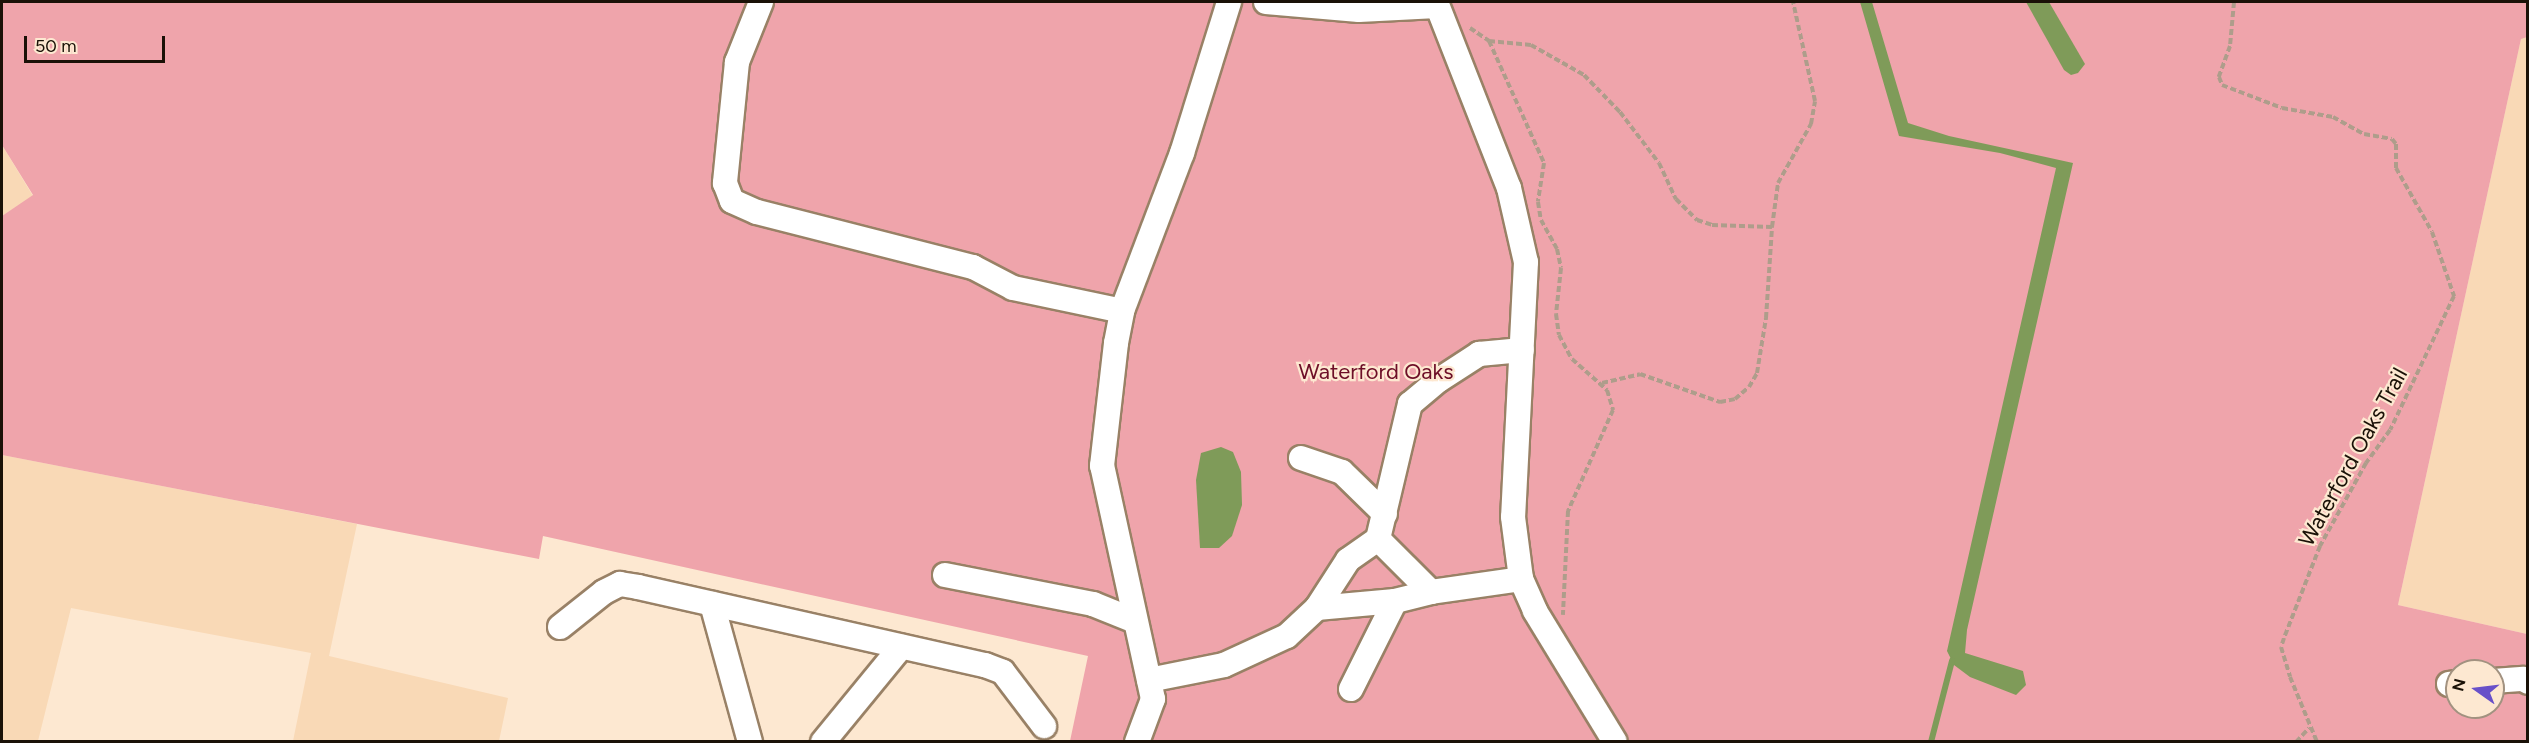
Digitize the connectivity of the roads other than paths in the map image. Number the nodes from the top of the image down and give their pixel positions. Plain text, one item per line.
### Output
1 (761, 2) edge
2 (1229, 2) edge
3 (1266, 2) edge
4 (1437, 4) edge
5 (1122, 311) junction
6 (1522, 350) junction
7 (1301, 458) dead end
8 (1385, 514) junction
9 (1378, 539) junction
10 (945, 575) dead end
11 (1521, 579) junction
12 (1431, 592) junction
13 (1395, 601) junction
14 (712, 603) junction
15 (1317, 608) junction
16 (1134, 621) junction
17 (560, 627) dead end
18 (901, 647) junction
19 (1149, 680) junction
20 (2505, 680) edge
21 (2528, 682) edge
22 (1351, 689) dead end
23 (1044, 726) dead end
24 (750, 741) edge
25 (823, 741) edge
26 (1137, 741) edge
27 (1615, 741) edge

1 - 5 street
2 - 5 street
3 - 4 street
4 - 6 street
5 - 16 street
6 - 8 street
6 - 11 street
7 - 8 street
8 - 9 street
9 - 12 street
9 - 15 street
10 - 16 street
11 - 12 street
11 - 27 street
12 - 13 street
13 - 15 street
13 - 22 street
14 - 17 street
14 - 18 street
14 - 24 street
15 - 19 street
16 - 19 street
18 - 23 street
18 - 25 street
19 - 26 street
20 - 21 street

